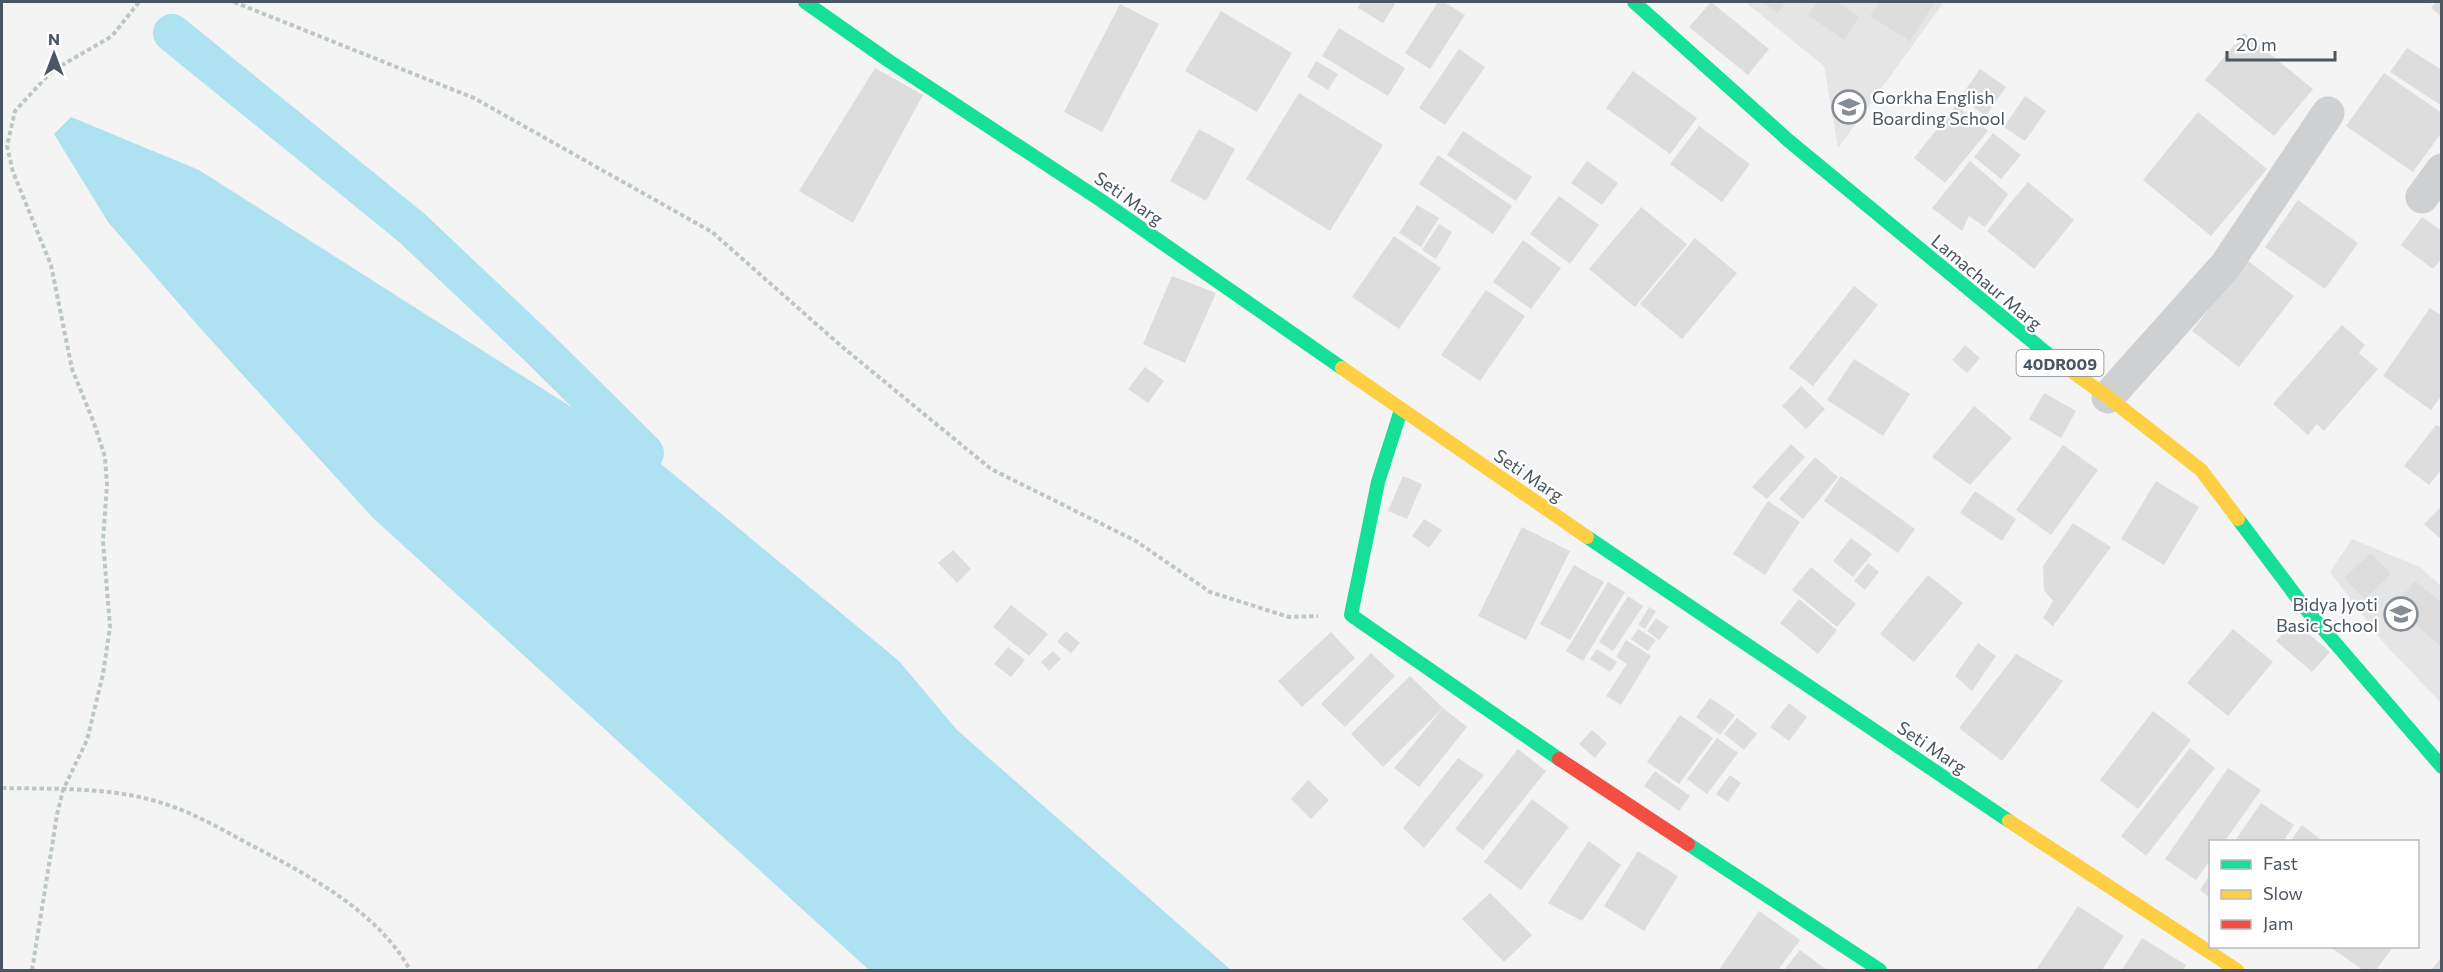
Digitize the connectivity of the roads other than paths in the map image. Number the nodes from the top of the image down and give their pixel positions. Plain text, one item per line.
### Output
1 (806, 2) edge
2 (1634, 2) edge
3 (2328, 113) dead end
4 (2442, 170) edge
5 (2422, 197) dead end
6 (2108, 397) junction
7 (1401, 410) junction
8 (2442, 766) edge
9 (1880, 970) edge
10 (2237, 970) edge

1 - 7 street, Seti Marg
2 - 6 street, Lamachaur Marg / 40DR009
3 - 6 street
4 - 5 street
6 - 8 street, Lamachaur Marg / 40DR009
7 - 9 street
7 - 10 street, Seti Marg

